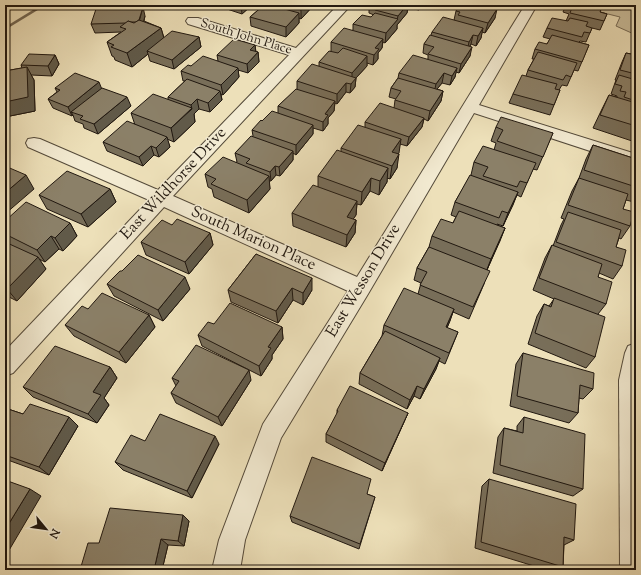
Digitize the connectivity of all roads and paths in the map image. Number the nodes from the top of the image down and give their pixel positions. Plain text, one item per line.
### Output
1 (345, 5) edge
2 (531, 5) edge
3 (192, 21) dead end
4 (299, 54) junction
5 (470, 107) junction
6 (34, 143) dead end
7 (636, 160) edge
8 (161, 198) junction
9 (361, 288) junction
10 (636, 353) edge
11 (5, 366) edge
12 (226, 570) edge
13 (634, 570) edge

1 - 4 street, East Wildhorse Drive
2 - 5 street, East Wesson Drive
3 - 4 street, South John Place
4 - 8 street, East Wildhorse Drive
5 - 7 street
5 - 9 street, East Wesson Drive
6 - 8 street, South Marion Place
8 - 9 street, South Marion Place
8 - 11 street, East Wildhorse Drive
9 - 12 street, East Wesson Drive
10 - 13 street

